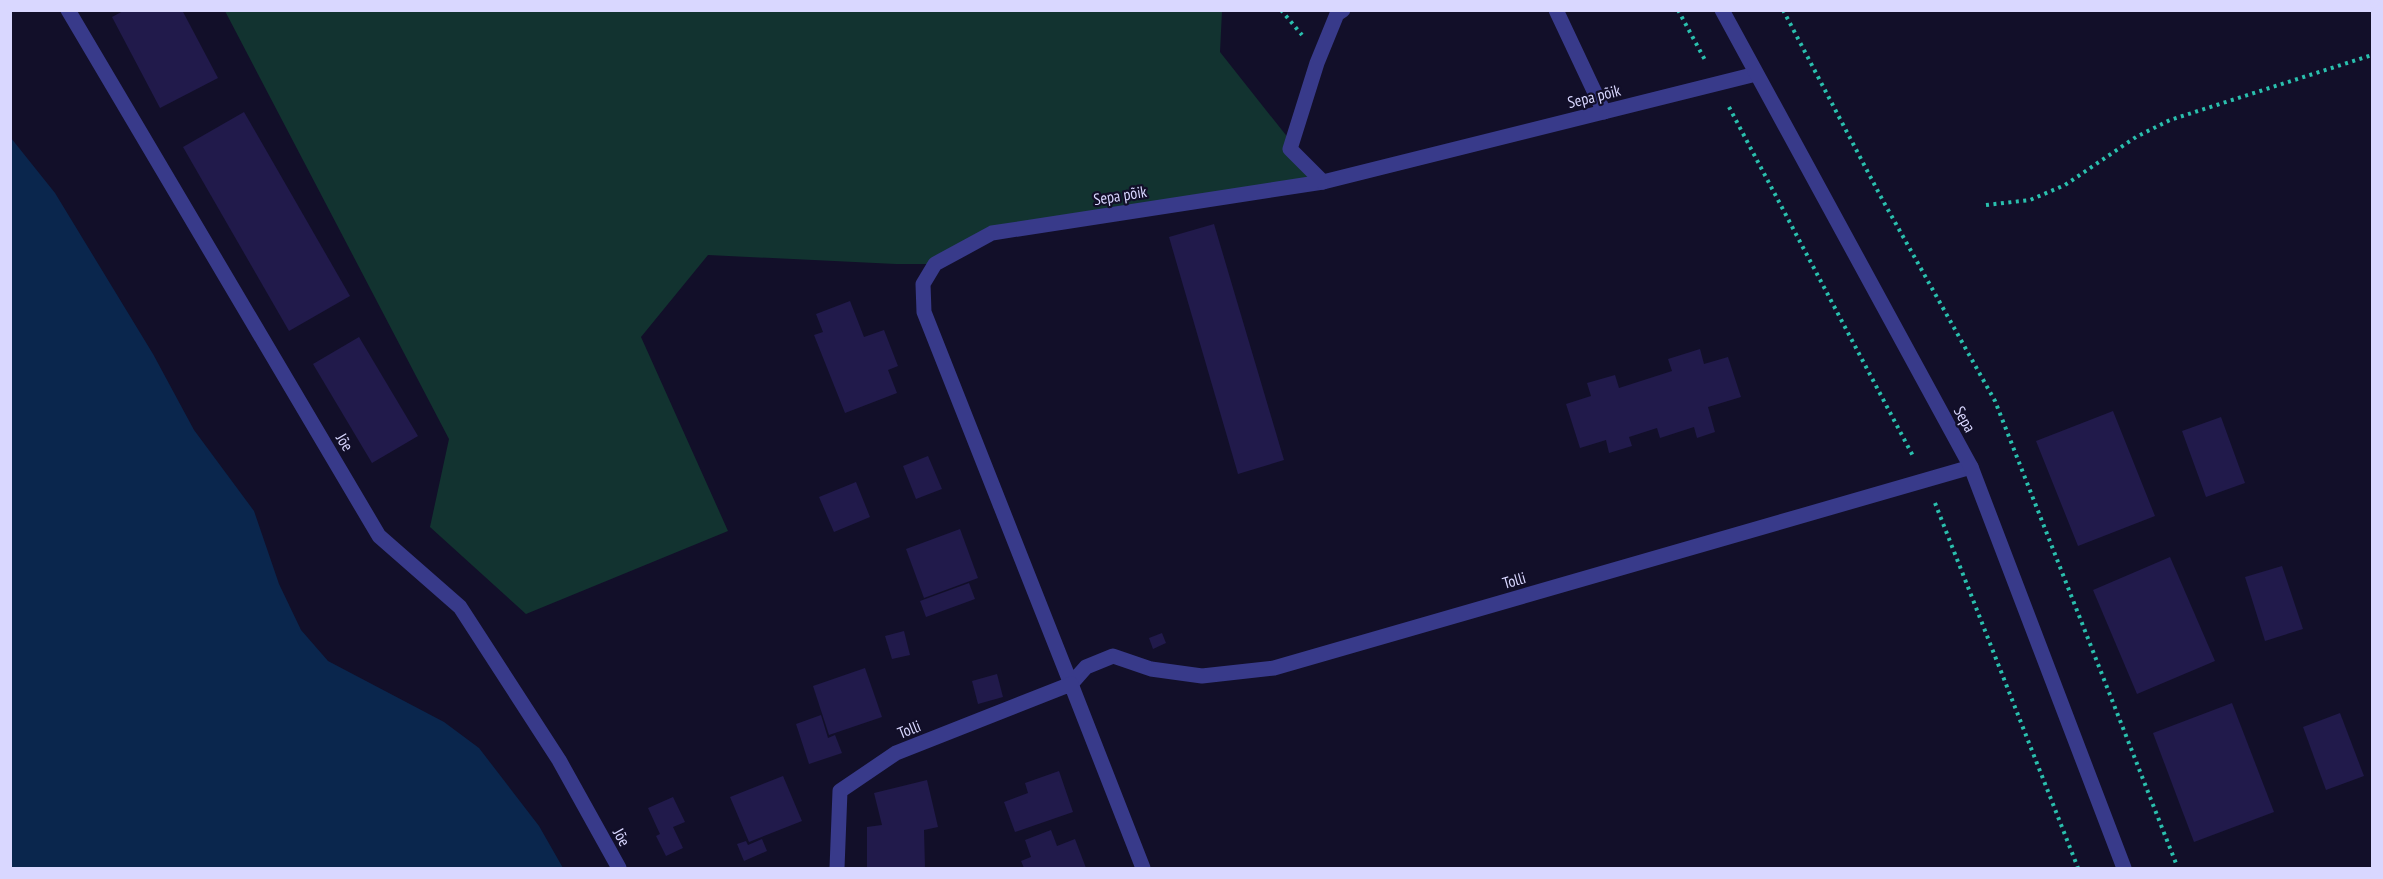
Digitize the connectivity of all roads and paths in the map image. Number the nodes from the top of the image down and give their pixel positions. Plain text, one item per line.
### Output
1 (69, 10) edge
2 (1343, 10) edge
3 (1556, 10) edge
4 (1678, 10) edge
5 (1722, 10) edge
6 (1783, 10) edge
7 (2373, 55) edge
8 (1756, 74) junction
9 (1717, 84) junction
10 (1604, 112) junction
11 (1323, 182) junction
12 (1986, 205) dead end
13 (1971, 468) junction
14 (1926, 481) junction
15 (1071, 684) junction
16 (2177, 866) dead end
17 (619, 868) edge
18 (837, 868) edge
19 (1143, 868) edge
20 (2078, 868) edge
21 (2124, 868) edge

1 - 17 street, Jõe
2 - 11 street
3 - 10 street
4 - 9 path
5 - 8 street, Sepa
6 - 16 path
7 - 12 path
8 - 9 street, Sepa põik
8 - 13 street, Sepa
9 - 10 street, Sepa põik
9 - 14 path
10 - 11 street, Sepa põik
11 - 15 street, Sepa põik
13 - 14 street, Tolli
13 - 21 street, Sepa
14 - 15 street, Tolli
14 - 20 path
15 - 18 street, Tolli
15 - 19 street

